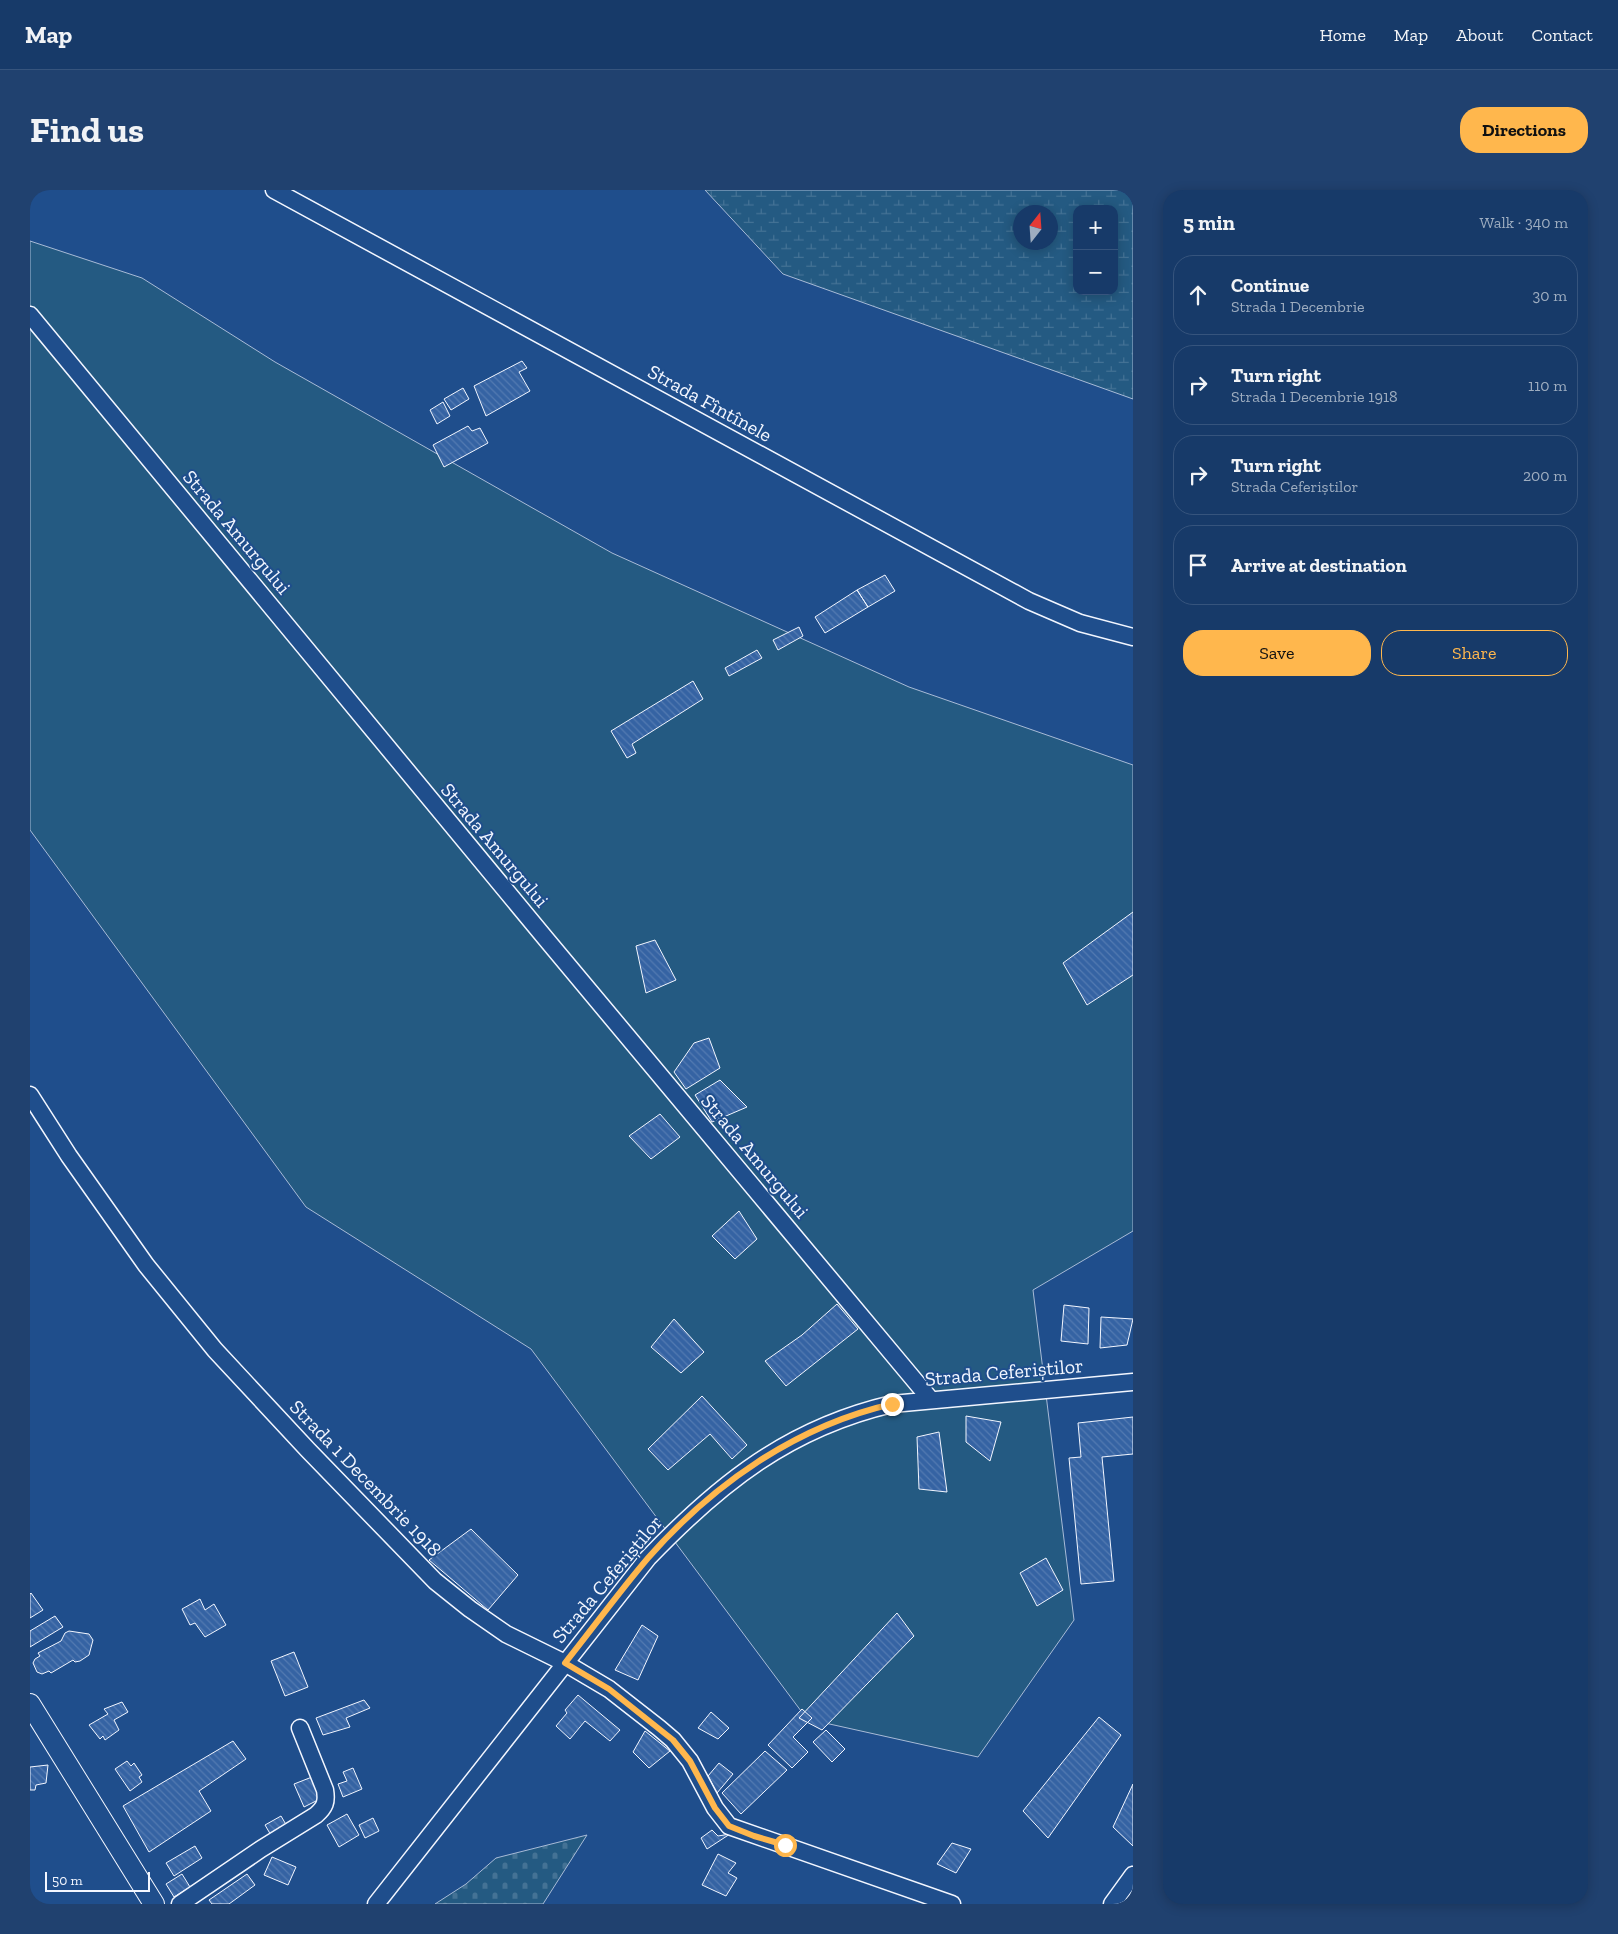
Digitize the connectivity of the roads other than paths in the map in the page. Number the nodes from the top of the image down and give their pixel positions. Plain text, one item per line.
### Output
1 (274, 190) edge
2 (30, 315) edge
3 (1133, 637) edge
4 (30, 1096) edge
5 (1133, 1382) edge
6 (931, 1400) junction
7 (565, 1663) junction
8 (30, 1704) edge
9 (300, 1728) dead end
10 (1133, 1875) edge
11 (154, 1904) edge
12 (180, 1904) edge
13 (376, 1904) edge
14 (949, 1904) edge
15 (1112, 1904) edge

1 - 3 street, Strada Fîntînele
2 - 6 street, Strada Amurgului
4 - 7 street, Strada 1 Decembrie 1918
5 - 6 street, Strada Ceferiștilor
6 - 7 street, Strada Ceferiștilor
7 - 13 street, Strada Ceferiștilor
7 - 14 street, Strada 1 Decembrie 1918
8 - 11 main road
9 - 12 street
10 - 15 street

